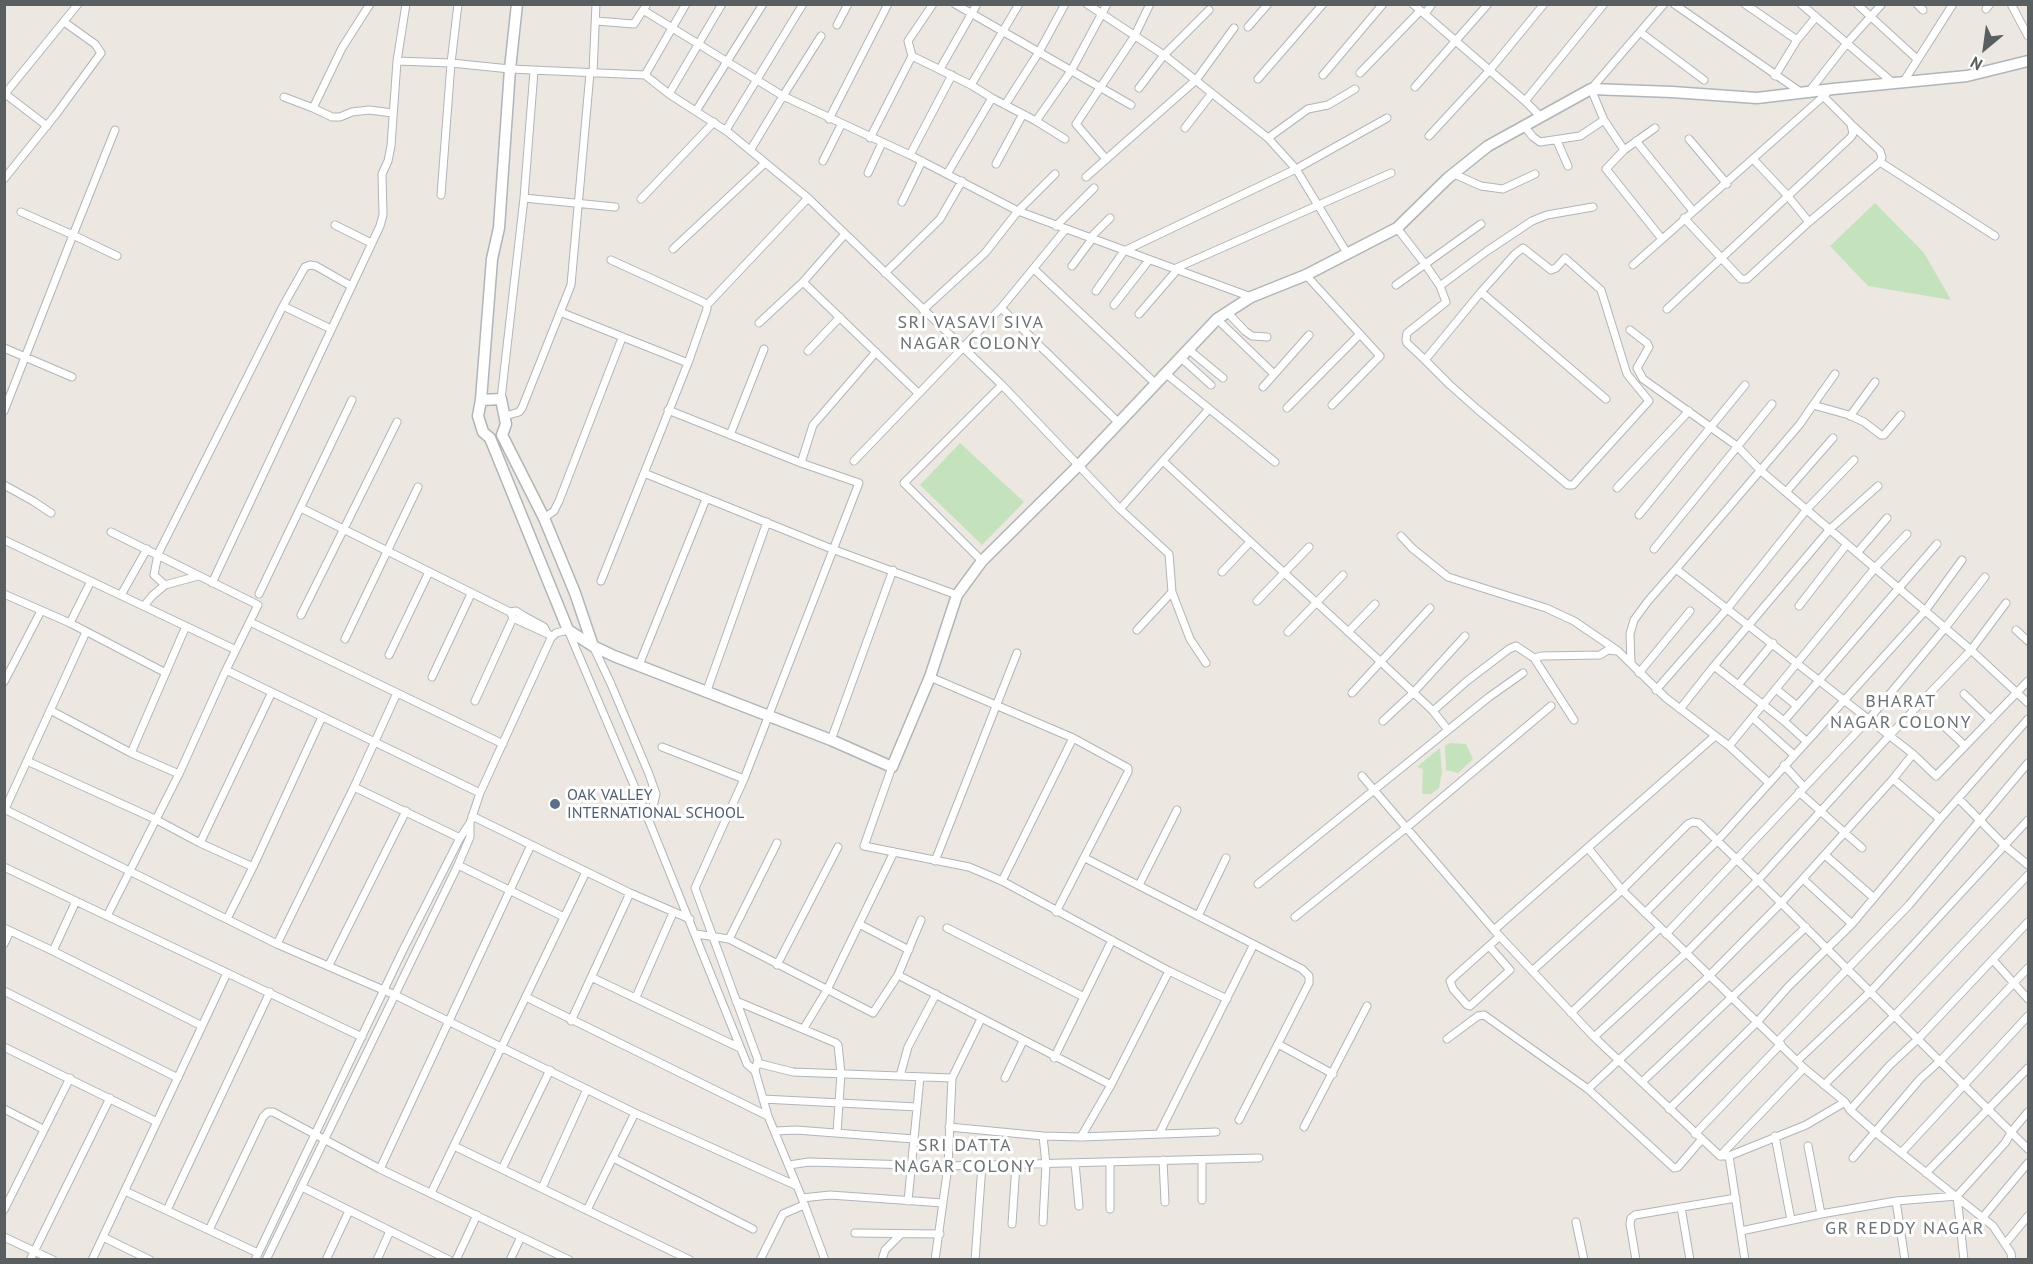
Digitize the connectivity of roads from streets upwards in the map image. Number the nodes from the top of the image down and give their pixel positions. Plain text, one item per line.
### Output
1 (78, 4) edge
2 (370, 4) edge
3 (406, 4) edge
4 (458, 4) edge
5 (517, 4) edge
6 (596, 4) edge
7 (686, 4) edge
8 (722, 4) edge
9 (763, 4) edge
10 (803, 4) edge
11 (848, 4) edge
12 (888, 4) edge
13 (933, 4) edge
14 (955, 4) edge
15 (977, 4) edge
16 (1019, 4) edge
17 (1065, 4) edge
18 (1087, 4) edge
19 (1107, 4) edge
20 (1150, 4) edge
21 (1268, 4) edge
22 (1323, 4) edge
23 (1383, 4) edge
24 (1413, 4) edge
25 (1432, 4) edge
26 (1488, 4) edge
27 (1544, 4) edge
28 (1604, 4) edge
29 (1664, 4) edge
30 (1674, 4) edge
31 (1745, 4) edge
32 (1801, 4) edge
33 (1857, 4) edge
34 (1882, 4) edge
35 (1953, 4) edge
36 (2011, 4) edge
37 (645, 8) edge
38 (1209, 10) dead end
39 (1422, 12) junction
40 (972, 14) junction
41 (1101, 14) junction
42 (1871, 16) junction
43 (1816, 17) junction
44 (596, 21) junction
45 (64, 22) junction
46 (837, 25) dead end
47 (1248, 27) dead end
48 (672, 28) junction
49 (1234, 28) dead end
50 (1640, 32) junction
51 (1004, 33) junction
52 (821, 36) dead end
53 (2028, 36) edge
54 (1134, 37) junction
55 (1797, 40) junction
56 (1456, 42) junction
57 (1847, 44) junction
58 (698, 45) junction
59 (1039, 52) junction
60 (1164, 55) junction
61 (912, 56) junction
62 (1917, 59) junction
63 (397, 61) junction
64 (2028, 61) edge
65 (451, 63) junction
66 (727, 63) junction
67 (510, 69) junction
68 (940, 69) junction
69 (534, 70) junction
70 (1071, 71) junction
71 (1489, 71) junction
72 (592, 73) junction
73 (1360, 73) dead end
74 (645, 75) junction
75 (952, 75) junction
76 (1323, 75) dead end
77 (1775, 76) junction
78 (1258, 79) dead end
79 (756, 80) junction
80 (1196, 80) junction
81 (1704, 80) dead end
82 (1904, 81) junction
83 (1892, 82) junction
84 (971, 85) junction
85 (1099, 87) junction
86 (1415, 87) dead end
87 (1139, 88) dead end
88 (1833, 88) junction
89 (1355, 89) dead end
90 (1591, 89) junction
91 (1212, 93) junction
92 (1805, 93) junction
93 (5, 94) edge
94 (669, 94) junction
95 (783, 96) junction
96 (284, 97) dead end
97 (1824, 97) junction
98 (992, 98) junction
99 (1525, 100) junction
100 (1005, 105) junction
101 (1131, 105) dead end
102 (313, 108) junction
103 (696, 111) junction
104 (393, 113) junction
105 (1023, 114) junction
106 (1540, 116) junction
107 (1387, 118) dead end
108 (829, 119) junction
109 (1604, 120) junction
110 (1036, 121) junction
111 (714, 122) junction
112 (1851, 124) junction
113 (841, 125) junction
114 (47, 126) junction
115 (1524, 126) junction
116 (1185, 128) dead end
117 (1655, 128) dead end
118 (115, 130) dead end
119 (726, 130) junction
120 (1429, 136) dead end
121 (870, 138) junction
122 (1268, 138) junction
123 (1065, 139) dead end
124 (1689, 139) dead end
125 (1557, 141) junction
126 (1636, 141) junction
127 (882, 143) junction
128 (751, 149) junction
129 (1623, 150) junction
130 (910, 155) junction
131 (1106, 159) junction
132 (1754, 160) junction
133 (823, 161) dead end
134 (922, 161) junction
135 (765, 162) junction
136 (1880, 162) junction
137 (996, 164) dead end
138 (1568, 166) dead end
139 (1296, 169) junction
140 (1391, 172) dead end
141 (868, 173) dead end
142 (947, 174) junction
143 (1055, 174) dead end
144 (1535, 174) dead end
145 (1086, 177) dead end
146 (4, 179) edge
147 (1448, 179) junction
148 (962, 181) junction
149 (1727, 184) junction
150 (1094, 188) dead end
151 (441, 195) dead end
152 (1787, 195) junction
153 (524, 198) junction
154 (808, 198) junction
155 (641, 199) dead end
156 (579, 202) junction
157 (902, 202) dead end
158 (615, 207) dead end
159 (1317, 207) junction
160 (1593, 207) dead end
161 (1018, 211) junction
162 (1693, 211) junction
163 (21, 212) dead end
164 (1110, 218) dead end
165 (1684, 218) junction
166 (1809, 222) junction
167 (1481, 224) dead end
168 (335, 225) dead end
169 (1056, 226) junction
170 (1397, 228) junction
171 (1065, 230) junction
172 (845, 234) junction
173 (73, 235) junction
174 (1995, 236) dead end
175 (1662, 238) junction
176 (1091, 239) junction
177 (371, 243) junction
178 (673, 249) dead end
179 (1124, 250) junction
180 (1347, 253) junction
181 (117, 256) dead end
182 (1722, 259) junction
183 (611, 260) dead end
184 (1149, 260) junction
185 (1425, 264) junction
186 (1633, 265) dead end
187 (1072, 266) dead end
188 (1034, 269) junction
189 (1175, 270) junction
190 (885, 273) junction
191 (1306, 275) junction
192 (803, 282) junction
193 (1396, 285) dead end
194 (351, 286) junction
195 (1440, 286) junction
196 (1096, 291) dead end
197 (1481, 292) junction
198 (1251, 297) junction
199 (706, 305) junction
200 (1114, 305) dead end
201 (283, 306) junction
202 (1001, 308) junction
203 (1667, 309) dead end
204 (923, 310) junction
205 (560, 312) junction
206 (1227, 312) junction
207 (1139, 314) dead end
208 (840, 317) junction
209 (1217, 318) junction
210 (759, 323) dead end
211 (331, 329) junction
212 (1630, 330) dead end
213 (1360, 334) junction
214 (1310, 335) dead end
215 (1267, 337) dead end
216 (622, 338) junction
217 (962, 347) junction
218 (4, 348) edge
219 (764, 349) dead end
220 (808, 351) dead end
221 (876, 351) junction
222 (1184, 353) junction
223 (26, 357) junction
224 (1425, 360) junction
225 (688, 363) junction
226 (1165, 372) junction
227 (1274, 374) junction
228 (1835, 374) dead end
229 (72, 377) dead end
230 (1223, 378) dead end
231 (1875, 381) dead end
232 (1156, 384) junction
233 (1211, 384) dead end
234 (1002, 385) junction
235 (1745, 385) dead end
236 (1263, 387) dead end
237 (918, 393) junction
238 (501, 399) junction
239 (1606, 399) dead end
240 (352, 400) dead end
241 (481, 400) junction
242 (1772, 404) dead end
243 (1332, 405) dead end
244 (1812, 406) junction
245 (1287, 408) dead end
246 (1209, 409) junction
247 (668, 410) junction
248 (4, 411) edge
249 (1689, 411) junction
250 (1901, 415) dead end
251 (505, 416) junction
252 (1850, 416) junction
253 (397, 422) dead end
254 (1119, 423) junction
255 (1712, 428) junction
256 (730, 435) junction
257 (1833, 438) dead end
258 (506, 442) junction
259 (1737, 446) junction
260 (493, 448) junction
261 (1854, 460) dead end
262 (854, 461) dead end
263 (1164, 462) junction
264 (1275, 462) dead end
265 (801, 463) junction
266 (1078, 466) junction
267 (1760, 470) junction
268 (644, 473) junction
269 (4, 485) edge
270 (1878, 486) dead end
271 (418, 487) dead end
272 (1617, 489) dead end
273 (1786, 492) junction
274 (706, 499) junction
275 (301, 508) junction
276 (1120, 509) junction
277 (1807, 509) junction
278 (51, 513) dead end
279 (549, 515) junction
280 (1639, 515) dead end
281 (1887, 518) dead end
282 (767, 522) junction
283 (343, 529) junction
284 (1830, 530) junction
285 (111, 532) dead end
286 (1907, 534) dead end
287 (1401, 537) dead end
288 (4, 540) edge
289 (1250, 542) junction
290 (1847, 544) junction
291 (1937, 544) dead end
292 (1309, 548) dead end
293 (147, 549) junction
294 (832, 549) junction
295 (1654, 549) dead end
296 (388, 551) junction
297 (1857, 553) junction
298 (158, 554) junction
299 (1962, 560) dead end
300 (982, 561) junction
301 (1875, 568) junction
302 (1676, 569) junction
303 (893, 570) junction
304 (429, 572) junction
305 (1222, 572) dead end
306 (1283, 573) junction
307 (1343, 575) dead end
308 (198, 576) junction
309 (1985, 577) dead end
310 (601, 580) dead end
311 (91, 581) junction
312 (212, 584) junction
313 (165, 585) junction
314 (1899, 590) junction
315 (1172, 592) junction
316 (4, 594) edge
317 (259, 594) dead end
318 (471, 594) junction
319 (121, 595) junction
320 (957, 595) junction
321 (1257, 601) dead end
322 (2006, 603) dead end
323 (1315, 604) junction
324 (1375, 604) dead end
325 (144, 606) junction
326 (1799, 606) dead end
327 (1430, 608) dead end
328 (1727, 609) junction
329 (41, 611) junction
330 (1689, 611) dead end
331 (1925, 611) junction
332 (301, 615) dead end
333 (511, 615) junction
334 (250, 622) junction
335 (70, 623) junction
336 (1749, 625) junction
337 (186, 626) junction
338 (1945, 628) junction
339 (568, 630) junction
340 (1137, 630) dead end
341 (2016, 630) dead end
342 (86, 632) junction
343 (1288, 632) dead end
344 (1348, 632) junction
345 (550, 634) junction
346 (1465, 636) dead end
347 (345, 639) dead end
348 (2028, 642) edge
349 (1773, 643) junction
350 (593, 646) junction
351 (236, 650) junction
352 (1971, 650) junction
353 (1618, 651) junction
354 (1017, 653) dead end
355 (389, 655) dead end
356 (1534, 658) junction
357 (1381, 662) junction
358 (1797, 662) junction
359 (1206, 663) dead end
360 (1631, 663) junction
361 (639, 665) junction
362 (1714, 666) junction
363 (226, 670) junction
364 (164, 672) junction
365 (1523, 672) dead end
366 (1639, 673) junction
367 (432, 677) dead end
368 (930, 677) junction
369 (1819, 679) junction
370 (2028, 681) edge
371 (4, 682) edge
372 (1738, 685) junction
373 (1776, 689) junction
374 (1656, 690) junction
375 (272, 692) junction
376 (397, 693) junction
377 (706, 693) junction
378 (1352, 693) dead end
379 (1413, 693) junction
380 (2018, 693) junction
381 (1964, 694) dead end
382 (1844, 700) junction
383 (475, 701) dead end
384 (2028, 703) edge
385 (1763, 704) junction
386 (995, 706) junction
387 (1551, 706) dead end
388 (1797, 706) junction
389 (1680, 709) junction
390 (50, 710) junction
391 (1432, 711) junction
392 (769, 716) junction
393 (322, 717) junction
394 (1753, 718) junction
395 (1869, 719) junction
396 (2028, 719) edge
397 (1574, 720) dead end
398 (1991, 720) junction
399 (1383, 721) dead end
400 (1784, 721) junction
401 (1945, 727) dead end
402 (1448, 729) junction
403 (1890, 735) junction
404 (1715, 736) junction
405 (1073, 738) junction
406 (831, 740) junction
407 (1806, 741) junction
408 (376, 742) junction
409 (503, 744) junction
410 (1729, 746) junction
411 (1965, 746) junction
412 (662, 747) dead end
413 (131, 753) junction
414 (1914, 754) junction
415 (1794, 755) junction
416 (27, 761) junction
417 (2028, 763) edge
418 (1784, 765) junction
419 (892, 767) junction
420 (179, 774) junction
421 (1362, 776) dead end
422 (744, 779) junction
423 (1893, 779) junction
424 (1769, 783) junction
425 (354, 787) junction
426 (1374, 789) junction
427 (1802, 789) junction
428 (480, 793) junction
429 (1958, 798) junction
430 (5, 809) edge
431 (1177, 810) dead end
432 (405, 811) junction
433 (1821, 811) junction
434 (647, 816) junction
435 (155, 819) junction
436 (1940, 819) junction
437 (471, 820) junction
438 (2028, 820) edge
439 (1980, 821) junction
440 (1406, 828) junction
441 (1845, 832) junction
442 (460, 837) junction
443 (1717, 841) junction
444 (200, 843) junction
445 (777, 843) dead end
446 (531, 845) junction
447 (2005, 846) junction
448 (838, 847) dead end
449 (1588, 848) junction
450 (1862, 848) dead end
451 (894, 852) junction
452 (1824, 855) junction
453 (1085, 858) junction
454 (1226, 858) dead end
455 (1736, 858) junction
456 (935, 861) junction
457 (458, 865) junction
458 (2028, 865) edge
459 (4, 867) edge
460 (254, 867) junction
461 (130, 871) junction
462 (586, 872) junction
463 (2028, 875) edge
464 (1803, 879) junction
465 (1758, 880) junction
466 (1002, 881) junction
467 (1258, 884) dead end
468 (1139, 885) junction
469 (1622, 890) junction
470 (510, 891) junction
471 (630, 893) junction
472 (1874, 898) junction
473 (76, 901) junction
474 (1781, 903) junction
475 (1056, 912) junction
476 (1645, 912) junction
477 (673, 913) junction
478 (107, 916) junction
479 (1198, 916) junction
480 (564, 917) junction
481 (1295, 917) dead end
482 (227, 919) junction
483 (690, 920) junction
484 (921, 920) dead end
485 (2028, 922) edge
486 (860, 924) junction
487 (1852, 924) junction
488 (1806, 927) junction
489 (947, 928) dead end
490 (7, 930) edge
491 (1663, 931) junction
492 (698, 933) junction
493 (1497, 933) junction
494 (710, 935) junction
495 (729, 939) junction
496 (1112, 940) junction
497 (4, 944) edge
498 (277, 944) junction
499 (1253, 946) junction
500 (1489, 946) junction
501 (1828, 949) junction
502 (909, 950) junction
503 (53, 951) junction
504 (1686, 952) junction
505 (1993, 960) junction
506 (329, 965) junction
507 (777, 965) junction
508 (2028, 968) edge
509 (1848, 970) junction
510 (1169, 971) junction
511 (1532, 971) junction
512 (227, 973) junction
513 (898, 975) junction
514 (1710, 975) junction
515 (591, 976) junction
516 (2014, 983) junction
517 (384, 990) junction
518 (827, 990) junction
519 (4, 991) edge
520 (270, 992) junction
521 (1870, 992) junction
522 (936, 994) junction
523 (396, 995) junction
524 (526, 997) junction
525 (729, 997) junction
526 (1084, 997) junction
527 (636, 998) junction
528 (1227, 999) junction
529 (1732, 999) junction
530 (2028, 999) edge
531 (1367, 1006) dead end
532 (1571, 1013) junction
533 (1895, 1015) junction
534 (2028, 1016) edge
535 (981, 1019) junction
536 (449, 1020) junction
537 (571, 1021) junction
538 (1758, 1021) junction
539 (202, 1026) junction
540 (804, 1028) junction
541 (362, 1037) junction
542 (1594, 1037) junction
543 (1919, 1038) junction
544 (1447, 1039) dead end
545 (1023, 1041) junction
546 (1780, 1042) junction
547 (1278, 1044) junction
548 (502, 1046) junction
549 (4, 1047) edge
550 (741, 1048) junction
551 (1054, 1058) junction
552 (1941, 1060) junction
553 (1618, 1061) junction
554 (1797, 1061) junction
555 (757, 1063) junction
556 (1804, 1068) junction
557 (2028, 1068) edge
558 (550, 1070) junction
559 (754, 1071) junction
560 (841, 1073) junction
561 (1332, 1074) junction
562 (900, 1076) junction
563 (920, 1077) junction
564 (70, 1078) junction
565 (178, 1078) junction
566 (952, 1078) junction
567 (1005, 1078) dead end
568 (1642, 1082) junction
569 (1965, 1084) junction
570 (1111, 1085) junction
571 (1824, 1085) junction
572 (587, 1089) junction
573 (1588, 1089) junction
574 (110, 1098) junction
575 (763, 1099) junction
576 (839, 1102) junction
577 (1845, 1102) junction
578 (917, 1107) junction
579 (4, 1109) edge
580 (1669, 1109) junction
581 (1850, 1110) junction
582 (1989, 1110) junction
583 (2028, 1112) edge
584 (635, 1113) junction
585 (768, 1116) junction
586 (1239, 1120) dead end
587 (157, 1122) junction
588 (949, 1127) junction
589 (1304, 1127) dead end
590 (43, 1130) junction
591 (776, 1131) junction
592 (1216, 1131) dead end
593 (2012, 1131) junction
594 (1875, 1132) junction
595 (837, 1133) junction
596 (1158, 1134) junction
597 (1695, 1134) junction
598 (315, 1135) junction
599 (1043, 1136) junction
600 (1775, 1136) junction
601 (1081, 1137) junction
602 (325, 1139) junction
603 (914, 1139) junction
604 (1702, 1139) junction
605 (454, 1146) junction
606 (1808, 1146) dead end
607 (2028, 1149) edge
608 (1902, 1152) junction
609 (1720, 1156) junction
610 (1730, 1156) junction
611 (613, 1158) junction
612 (1259, 1158) dead end
613 (1853, 1158) dead end
614 (1163, 1160) junction
615 (1202, 1160) junction
616 (1110, 1162) junction
617 (1075, 1163) junction
618 (2028, 1163) edge
619 (789, 1164) junction
620 (1016, 1164) junction
621 (1046, 1164) junction
622 (912, 1165) junction
623 (982, 1165) junction
624 (948, 1166) junction
625 (380, 1168) junction
626 (502, 1169) junction
627 (1926, 1173) junction
628 (797, 1186) junction
629 (302, 1187) junction
630 (542, 1188) junction
631 (125, 1191) junction
632 (431, 1193) junction
633 (1957, 1196) junction
634 (1736, 1198) junction
635 (1202, 1200) dead end
636 (908, 1201) junction
637 (1896, 1201) junction
638 (803, 1202) junction
639 (943, 1203) junction
640 (1165, 1203) dead end
641 (1079, 1206) dead end
642 (1681, 1207) junction
643 (1110, 1209) dead end
644 (4, 1210) edge
645 (167, 1210) junction
646 (587, 1210) junction
647 (349, 1211) junction
648 (1821, 1214) junction
649 (477, 1215) junction
650 (2028, 1216) edge
651 (1983, 1217) junction
652 (1791, 1220) junction
653 (1043, 1222) dead end
654 (1576, 1222) dead end
655 (1012, 1224) dead end
656 (753, 1229) dead end
657 (209, 1230) junction
658 (390, 1231) junction
659 (1741, 1231) junction
660 (855, 1233) dead end
661 (902, 1233) junction
662 (940, 1234) junction
663 (4, 1237) edge
664 (103, 1237) junction
665 (521, 1237) junction
666 (2005, 1244) junction
667 (34, 1251) junction
668 (256, 1256) edge
669 (1902, 1259) edge
670 (30, 1260) edge
671 (53, 1260) edge
672 (92, 1260) edge
673 (150, 1260) edge
674 (266, 1260) edge
675 (326, 1260) edge
676 (377, 1260) edge
677 (449, 1260) edge
678 (456, 1260) edge
679 (510, 1260) edge
680 (569, 1260) edge
681 (690, 1260) edge
682 (760, 1260) edge
683 (825, 1260) edge
684 (882, 1260) edge
685 (935, 1260) edge
686 (975, 1260) edge
687 (1584, 1260) edge
688 (1636, 1260) edge
689 (1690, 1260) edge
690 (1745, 1260) edge
691 (1964, 1260) edge
692 (2012, 1260) edge

1 - 45 street
2 - 102 street
3 - 63 street
4 - 65 street
5 - 67 street
6 - 44 street
7 - 48 street
8 - 58 street
9 - 66 street
10 - 79 street
11 - 46 street
12 - 108 street
13 - 61 street
14 - 40 street
15 - 40 street
16 - 51 street
17 - 59 street
18 - 41 street
19 - 41 street
20 - 54 street
21 - 47 street
22 - 78 street
23 - 76 street
24 - 39 street
25 - 39 street
26 - 56 street
27 - 71 street
28 - 99 street
29 - 50 street
30 - 77 street
31 - 55 street
32 - 43 street
33 - 42 street
34 - 42 street
35 - 62 street
36 - 53 street
37 - 44 street
37 - 48 street
38 - 60 street
39 - 56 street
39 - 73 street
40 - 51 street
40 - 68 street
41 - 54 street
41 - 70 street
42 - 57 street
42 - 62 street
43 - 55 street
43 - 57 street
44 - 72 street
45 - 93 street
45 - 114 street
48 - 58 street
48 - 74 street
49 - 80 street
50 - 81 street
50 - 90 street
51 - 59 street
51 - 84 street
52 - 95 street
54 - 60 street
54 - 85 street
55 - 77 street
56 - 71 street
56 - 86 street
57 - 83 street
57 - 92 street
58 - 66 street
58 - 94 street
59 - 70 street
59 - 100 street
60 - 80 street
60 - 87 street
61 - 68 street
61 - 121 street
62 - 82 street
63 - 65 street
63 - 104 street
64 - 82 street
65 - 67 street
65 - 151 street
66 - 79 street
66 - 103 street
67 - 69 street
67 - 241 street
68 - 75 street
69 - 72 street
69 - 153 street
70 - 85 street
70 - 110 street
71 - 99 street
71 - 120 street
72 - 74 street
72 - 156 street
74 - 94 street
75 - 84 street
75 - 130 street
77 - 92 street
79 - 95 street
79 - 119 street
80 - 91 street
80 - 131 street
82 - 83 street
83 - 88 street
84 - 98 street
85 - 101 street
85 - 131 street
88 - 92 street
88 - 97 street
89 - 122 street
90 - 92 street
90 - 106 street
90 - 109 street
91 - 116 street
91 - 122 street
93 - 114 street
94 - 103 street
95 - 108 street
95 - 128 street
96 - 102 street
97 - 112 street
97 - 132 street
98 - 100 street
98 - 142 street
99 - 106 street
100 - 105 street
102 - 104 street
103 - 111 street
104 - 177 street
105 - 110 street
105 - 137 street
106 - 115 street
107 - 139 street
108 - 113 street
109 - 125 street
109 - 129 street
110 - 123 street
111 - 119 street
111 - 155 street
112 - 136 street
112 - 152 street
113 - 121 street
113 - 133 street
114 - 146 street
115 - 125 street
115 - 147 street
117 - 126 street
118 - 173 street
119 - 128 street
121 - 127 street
122 - 139 street
124 - 149 street
125 - 138 street
126 - 129 street
126 - 162 street
127 - 130 street
127 - 141 street
128 - 135 street
129 - 175 street
130 - 134 street
131 - 145 street
132 - 149 street
132 - 152 street
134 - 142 street
134 - 157 street
135 - 154 street
135 - 178 street
136 - 166 street
136 - 174 street
139 - 159 street
139 - 179 street
140 - 159 street
142 - 148 street
143 - 161 street
144 - 147 street
147 - 170 street
148 - 161 street
148 - 190 street
149 - 162 street
150 - 169 street
152 - 166 street
152 - 182 street
153 - 156 street
153 - 238 street
154 - 172 street
154 - 199 street
156 - 158 street
156 - 205 street
159 - 180 street
159 - 189 street
160 - 195 street
161 - 169 street
161 - 204 street
162 - 165 street
163 - 173 street
164 - 176 street
165 - 175 street
165 - 182 street
166 - 182 street
167 - 185 street
168 - 177 street
169 - 171 street
170 - 180 street
170 - 185 street
171 - 176 street
171 - 188 street
172 - 190 street
172 - 192 street
173 - 181 street
173 - 223 street
175 - 186 street
176 - 179 street
176 - 187 street
177 - 194 street
179 - 184 street
179 - 196 street
180 - 191 street
182 - 203 street
183 - 199 street
184 - 189 street
184 - 200 street
185 - 193 street
185 - 195 street
188 - 202 street
188 - 232 street
189 - 198 street
189 - 207 street
190 - 204 street
191 - 198 street
191 - 213 street
192 - 208 street
192 - 210 street
194 - 201 street
194 - 211 street
195 - 224 street
197 - 224 street
197 - 224 street
197 - 239 street
198 - 206 street
199 - 225 street
201 - 211 street
201 - 298 street
202 - 217 street
202 - 254 street
204 - 217 street
205 - 216 street
205 - 251 street
206 - 209 street
206 - 215 street
208 - 220 street
208 - 221 street
209 - 222 street
209 - 227 street
211 - 312 street
212 - 249 street
213 - 243 street
213 - 245 street
214 - 227 street
216 - 225 street
216 - 279 street
217 - 234 street
217 - 237 street
218 - 223 street
219 - 256 street
221 - 237 street
221 - 265 street
222 - 226 street
222 - 230 street
222 - 233 street
223 - 229 street
223 - 248 street
225 - 247 street
226 - 232 street
226 - 246 street
227 - 236 street
228 - 244 street
231 - 252 street
232 - 254 street
234 - 266 street
234 - 300 street
235 - 255 street
237 - 262 street
238 - 241 street
238 - 251 street
240 - 275 street
241 - 260 street
242 - 259 street
244 - 252 street
244 - 267 street
246 - 263 street
246 - 264 street
247 - 256 street
247 - 268 street
249 - 255 street
249 - 272 street
250 - 252 street
251 - 258 street
253 - 283 street
254 - 266 street
255 - 259 street
255 - 280 street
256 - 265 street
257 - 273 street
258 - 260 street
258 - 279 street
259 - 267 street
259 - 295 street
260 - 339 street
261 - 277 street
263 - 276 street
263 - 289 street
265 - 294 street
266 - 276 street
266 - 300 street
267 - 273 street
267 - 302 street
268 - 274 street
268 - 310 street
269 - 278 street
270 - 284 street
271 - 296 street
273 - 277 street
274 - 282 street
274 - 361 street
275 - 283 street
275 - 317 street
276 - 315 street
277 - 284 street
277 - 328 street
279 - 350 street
281 - 297 street
282 - 294 street
282 - 377 street
283 - 296 street
283 - 332 street
284 - 290 street
284 - 336 street
285 - 293 street
286 - 301 street
287 - 353 street
288 - 311 street
289 - 305 street
289 - 306 street
290 - 297 street
290 - 326 street
291 - 314 street
292 - 306 street
293 - 298 street
293 - 319 street
294 - 303 street
294 - 392 street
296 - 304 street
296 - 347 street
297 - 301 street
298 - 308 street
298 - 313 street
299 - 331 street
300 - 320 street
301 - 314 street
301 - 358 street
302 - 328 street
302 - 360 street
303 - 320 street
303 - 406 street
304 - 318 street
304 - 355 street
306 - 321 street
306 - 323 street
307 - 323 street
308 - 312 street
308 - 313 street
309 - 338 street
311 - 319 street
311 - 335 street
312 - 334 street
313 - 325 street
314 - 331 street
314 - 369 street
315 - 340 street
315 - 359 street
316 - 329 street
318 - 333 street
318 - 367 street
319 - 325 street
320 - 368 street
322 - 352 street
323 - 343 street
323 - 344 street
324 - 344 street
325 - 337 street
327 - 357 street
328 - 336 street
328 - 374 street
329 - 335 street
329 - 371 street
330 - 366 street
331 - 338 street
331 - 382 street
333 - 345 street
333 - 383 street
334 - 351 street
334 - 376 street
335 - 342 street
336 - 349 street
336 - 362 street
337 - 351 street
337 - 364 street
338 - 352 street
338 - 395 street
339 - 345 street
339 - 350 street
339 - 434 street
341 - 348 street
342 - 364 street
342 - 390 street
344 - 357 street
345 - 409 street
346 - 379 street
349 - 358 street
349 - 372 street
350 - 361 street
350 - 434 street
351 - 363 street
352 - 380 street
352 - 403 street
353 - 356 street
353 - 360 street
354 - 386 street
356 - 391 street
356 - 397 street
357 - 378 street
357 - 379 street
358 - 369 street
358 - 373 street
360 - 366 street
361 - 377 street
362 - 372 street
362 - 389 street
363 - 375 street
363 - 420 street
364 - 413 street
365 - 402 street
366 - 374 street
368 - 386 street
368 - 419 street
369 - 382 street
369 - 388 street
370 - 380 street
372 - 385 street
373 - 385 street
373 - 388 street
374 - 389 street
375 - 393 street
375 - 444 street
376 - 408 street
376 - 409 street
377 - 392 street
379 - 391 street
379 - 399 street
380 - 384 street
380 - 398 street
381 - 398 street
382 - 395 street
382 - 407 street
385 - 394 street
385 - 400 street
386 - 405 street
386 - 456 street
387 - 440 street
388 - 400 street
389 - 404 street
390 - 413 street
390 - 416 street
391 - 402 street
392 - 406 street
392 - 422 street
393 - 408 street
393 - 460 street
394 - 410 street
394 - 415 street
395 - 403 street
395 - 427 street
396 - 429 street
398 - 411 street
400 - 407 street
401 - 411 street
402 - 426 street
403 - 414 street
403 - 433 street
404 - 410 street
404 - 449 street
405 - 453 street
405 - 466 street
406 - 419 street
407 - 415 street
408 - 425 street
408 - 428 street
409 - 428 street
410 - 424 street
411 - 414 street
412 - 422 street
413 - 420 street
414 - 423 street
415 - 418 street
416 - 430 street
416 - 435 street
417 - 439 street
418 - 424 street
418 - 427 street
419 - 451 street
420 - 435 street
421 - 426 street
422 - 494 street
423 - 436 street
423 - 441 street
424 - 443 street
425 - 432 street
425 - 498 street
426 - 440 street
426 - 467 street
427 - 433 street
427 - 455 street
428 - 437 street
429 - 436 street
429 - 439 street
430 - 461 street
431 - 468 street
432 - 442 street
432 - 506 street
433 - 441 street
433 - 465 street
434 - 483 street
435 - 444 street
435 - 461 street
436 - 472 street
437 - 442 street
437 - 446 street
437 - 457 street
438 - 447 street
439 - 447 street
439 - 509 street
440 - 481 street
440 - 493 street
441 - 450 street
441 - 452 street
442 - 517 street
443 - 455 street
443 - 469 street
443 - 476 street
444 - 460 street
445 - 495 street
446 - 462 street
446 - 470 street
447 - 458 street
447 - 521 street
448 - 507 street
449 - 469 street
449 - 493 street
451 - 456 street
451 - 486 street
452 - 464 street
452 - 472 street
453 - 468 street
453 - 475 street
454 - 479 street
455 - 465 street
455 - 491 street
456 - 466 street
457 - 470 street
457 - 523 street
459 - 473 street
460 - 482 street
461 - 478 street
461 - 482 street
462 - 471 street
462 - 480 street
463 - 533 street
464 - 474 street
464 - 487 street
465 - 474 street
465 - 504 street
466 - 475 street
468 - 479 street
469 - 476 street
469 - 511 street
470 - 480 street
470 - 536 street
471 - 477 street
471 - 515 street
472 - 487 street
473 - 478 street
473 - 503 street
474 - 488 street
474 - 514 street
475 - 496 street
476 - 491 street
477 - 483 street
477 - 527 street
478 - 512 street
479 - 499 street
480 - 524 street
482 - 498 street
483 - 492 street
484 - 502 street
485 - 505 street
486 - 502 street
486 - 518 street
487 - 501 street
488 - 501 street
488 - 529 street
489 - 526 street
490 - 497 street
490 - 503 street
491 - 504 street
491 - 532 street
492 - 494 street
492 - 525 street
493 - 500 street
493 - 511 street
494 - 495 street
494 - 525 street
495 - 507 street
496 - 510 street
496 - 526 street
498 - 506 street
499 - 528 street
499 - 547 street
500 - 500 street
501 - 509 street
501 - 538 street
502 - 513 street
503 - 539 street
504 - 514 street
504 - 542 street
505 - 516 street
505 - 543 street
506 - 517 street
507 - 518 street
508 - 516 street
509 - 521 street
509 - 546 street
510 - 528 street
510 - 570 street
511 - 532 street
512 - 520 street
512 - 539 street
513 - 518 street
513 - 522 street
514 - 529 street
514 - 553 street
515 - 527 street
515 - 537 street
516 - 530 street
516 - 552 street
517 - 523 street
517 - 541 street
518 - 540 street
519 - 565 street
520 - 541 street
520 - 645 street
521 - 533 street
521 - 554 street
522 - 535 street
522 - 562 street
523 - 536 street
523 - 602 street
524 - 537 street
524 - 548 street
525 - 540 street
525 - 550 street
525 - 555 street
526 - 551 street
527 - 550 street
528 - 596 street
529 - 538 street
529 - 568 street
531 - 561 street
532 - 542 street
533 - 543 street
533 - 571 street
534 - 569 street
535 - 545 street
535 - 566 street
536 - 548 street
536 - 625 street
537 - 585 street
538 - 546 street
538 - 580 street
539 - 565 street
540 - 560 street
541 - 598 street
542 - 553 street
543 - 552 street
543 - 581 street
544 - 573 street
545 - 551 street
545 - 567 street
546 - 554 street
546 - 597 street
547 - 561 street
547 - 586 street
548 - 558 street
548 - 605 street
549 - 564 street
550 - 559 street
551 - 570 street
552 - 569 street
552 - 594 street
553 - 568 street
553 - 573 street
554 - 556 street
555 - 559 street
555 - 560 street
556 - 571 street
556 - 609 street
557 - 582 street
558 - 572 street
558 - 626 street
559 - 575 street
560 - 562 street
560 - 576 street
561 - 589 street
562 - 563 street
563 - 566 street
563 - 578 street
564 - 574 street
564 - 590 street
565 - 587 street
566 - 588 street
568 - 580 street
569 - 582 street
569 - 608 street
570 - 601 street
571 - 577 street
572 - 584 street
572 - 630 street
573 - 604 street
574 - 587 street
574 - 667 street
575 - 576 street
575 - 585 street
576 - 578 street
576 - 595 street
577 - 581 street
577 - 600 street
578 - 603 street
579 - 590 street
580 - 597 street
581 - 594 street
582 - 593 street
582 - 627 street
583 - 593 street
584 - 611 street
584 - 628 street
585 - 591 street
587 - 631 street
588 - 599 street
588 - 624 street
590 - 644 street
591 - 595 street
591 - 619 street
592 - 596 street
593 - 607 street
593 - 633 street
594 - 608 street
594 - 613 street
595 - 603 street
596 - 601 street
597 - 604 street
598 - 602 street
598 - 657 street
598 - 668 street
599 - 601 street
599 - 621 street
600 - 610 street
600 - 652 street
602 - 625 street
602 - 629 street
603 - 622 street
604 - 609 street
605 - 626 street
605 - 632 street
606 - 648 street
608 - 627 street
609 - 610 street
610 - 634 street
611 - 646 street
611 - 656 street
612 - 615 street
614 - 615 street
614 - 616 street
614 - 640 street
615 - 635 street
616 - 617 street
616 - 643 street
617 - 621 street
617 - 641 street
618 - 651 street
619 - 622 street
619 - 628 street
620 - 621 street
620 - 623 street
620 - 655 street
621 - 653 street
622 - 636 street
623 - 624 street
623 - 686 street
624 - 639 street
625 - 632 street
626 - 630 street
627 - 633 street
628 - 638 street
629 - 647 street
629 - 674 street
630 - 646 street
631 - 645 street
631 - 664 street
632 - 649 street
633 - 637 street
633 - 651 street
633 - 691 street
634 - 642 street
634 - 659 street
636 - 638 street
636 - 639 street
637 - 648 street
637 - 669 street
638 - 682 street
638 - 683 street
639 - 662 street
642 - 688 street
642 - 689 street
645 - 657 street
646 - 681 street
647 - 658 street
647 - 675 street
648 - 652 street
649 - 665 street
649 - 678 street
650 - 666 street
651 - 666 street
652 - 659 street
654 - 687 street
657 - 668 street
658 - 676 street
658 - 677 street
659 - 690 street
660 - 661 street
661 - 662 street
661 - 684 street
662 - 685 street
663 - 667 street
664 - 672 street
664 - 673 street
665 - 679 street
665 - 680 street
666 - 692 street
667 - 670 street
667 - 671 street

